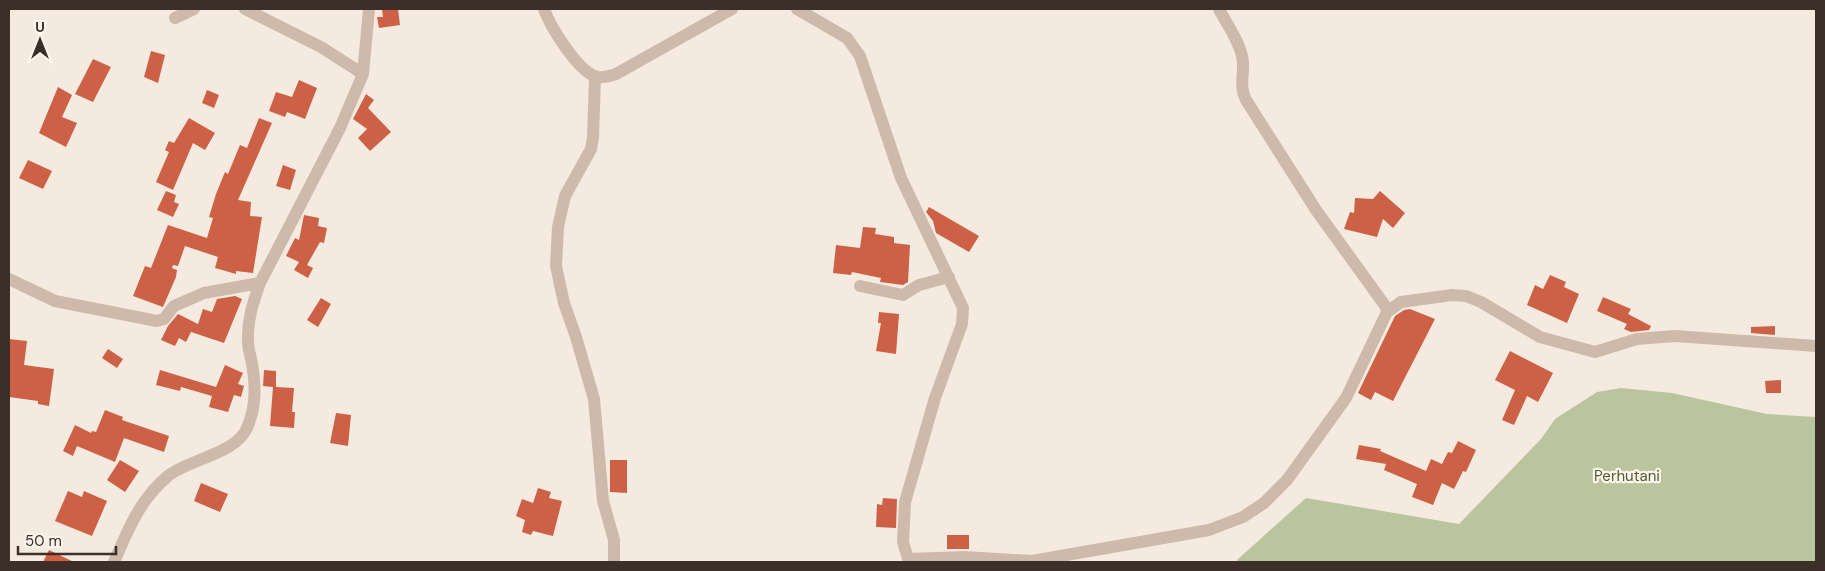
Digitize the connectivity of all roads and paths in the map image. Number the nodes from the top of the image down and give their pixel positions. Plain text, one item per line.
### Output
1 (194, 9) edge
2 (245, 9) edge
3 (368, 9) edge
4 (544, 9) edge
5 (732, 9) edge
6 (797, 9) edge
7 (1218, 9) edge
8 (175, 18) dead end
9 (363, 74) junction
10 (595, 76) junction
11 (949, 277) junction
12 (9, 279) edge
13 (260, 283) junction
14 (860, 286) dead end
15 (1387, 312) junction
16 (1816, 346) edge
17 (909, 561) edge
18 (114, 562) edge
19 (614, 562) edge

1 - 8 street
2 - 9 street
3 - 9 street
4 - 10 street
5 - 10 street
6 - 11 street
7 - 15 street
9 - 13 street
10 - 19 street
11 - 14 street
11 - 17 street
12 - 13 street
13 - 18 street
15 - 16 street
15 - 17 street

